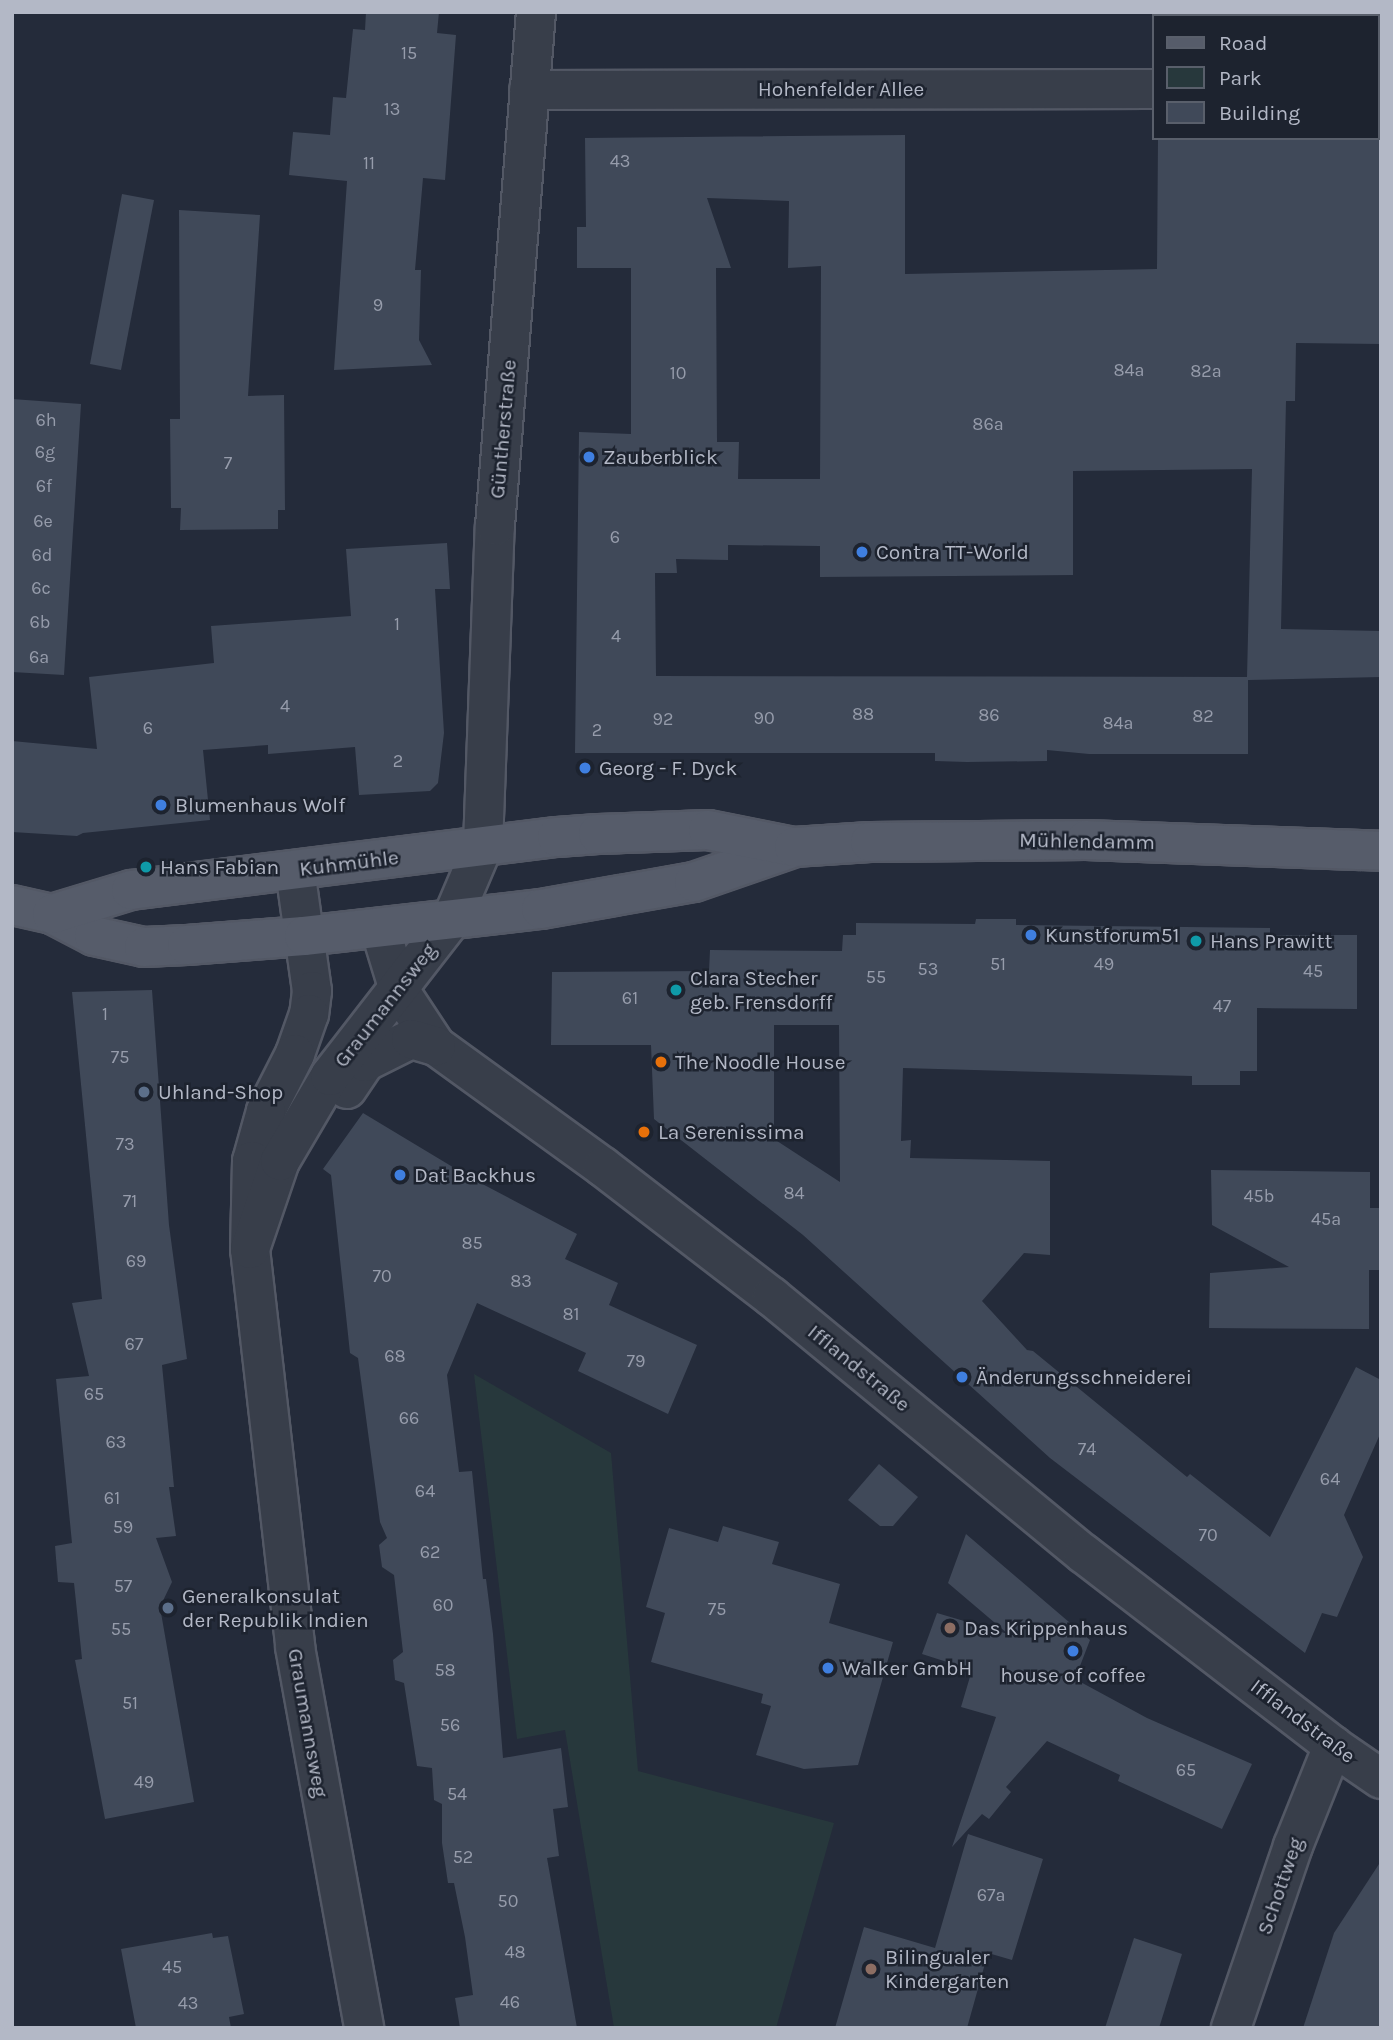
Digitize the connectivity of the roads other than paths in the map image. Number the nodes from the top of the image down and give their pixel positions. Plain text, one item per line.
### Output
1 (536, 12) edge
2 (1152, 89) edge
3 (529, 90) junction
4 (483, 846) junction
5 (794, 847) junction
6 (1381, 851) edge
7 (295, 870) junction
8 (12, 905) edge
9 (52, 914) junction
10 (452, 919) junction
11 (380, 928) junction
12 (304, 936) junction
13 (400, 990) junction
14 (436, 1046) junction
15 (280, 1161) junction
16 (250, 1249) junction
17 (1333, 1746) junction
18 (1381, 1779) edge
19 (364, 2028) edge
20 (1231, 2028) edge

1 - 3 street, Güntherstraße
2 - 3 street, Hohenfelder Allee
3 - 4 street, Güntherstraße
4 - 5 main road, Mühlendamm
4 - 7 main road, Kuhmühle
4 - 10 street, Graumannsweg
5 - 6 main road, Mühlendamm
5 - 10 main road, Mühlendamm
7 - 9 main road, Kuhmühle
7 - 12 street, Graumannsweg
8 - 9 main road, Kuhmühle
9 - 12 main road, Kuhmühle
10 - 11 main road, Kuhmühle
10 - 13 street, Graumannsweg
11 - 12 main road, Kuhmühle
11 - 13 street, Ifflandstraße
12 - 16 street, Graumannsweg
13 - 14 street, Ifflandstraße
13 - 15 street, Graumannsweg
14 - 15 street, Graumannsweg
14 - 17 street, Ifflandstraße
15 - 16 street, Graumannsweg
16 - 19 street, Graumannsweg
17 - 18 street, Ifflandstraße
17 - 20 street, Schottweg

